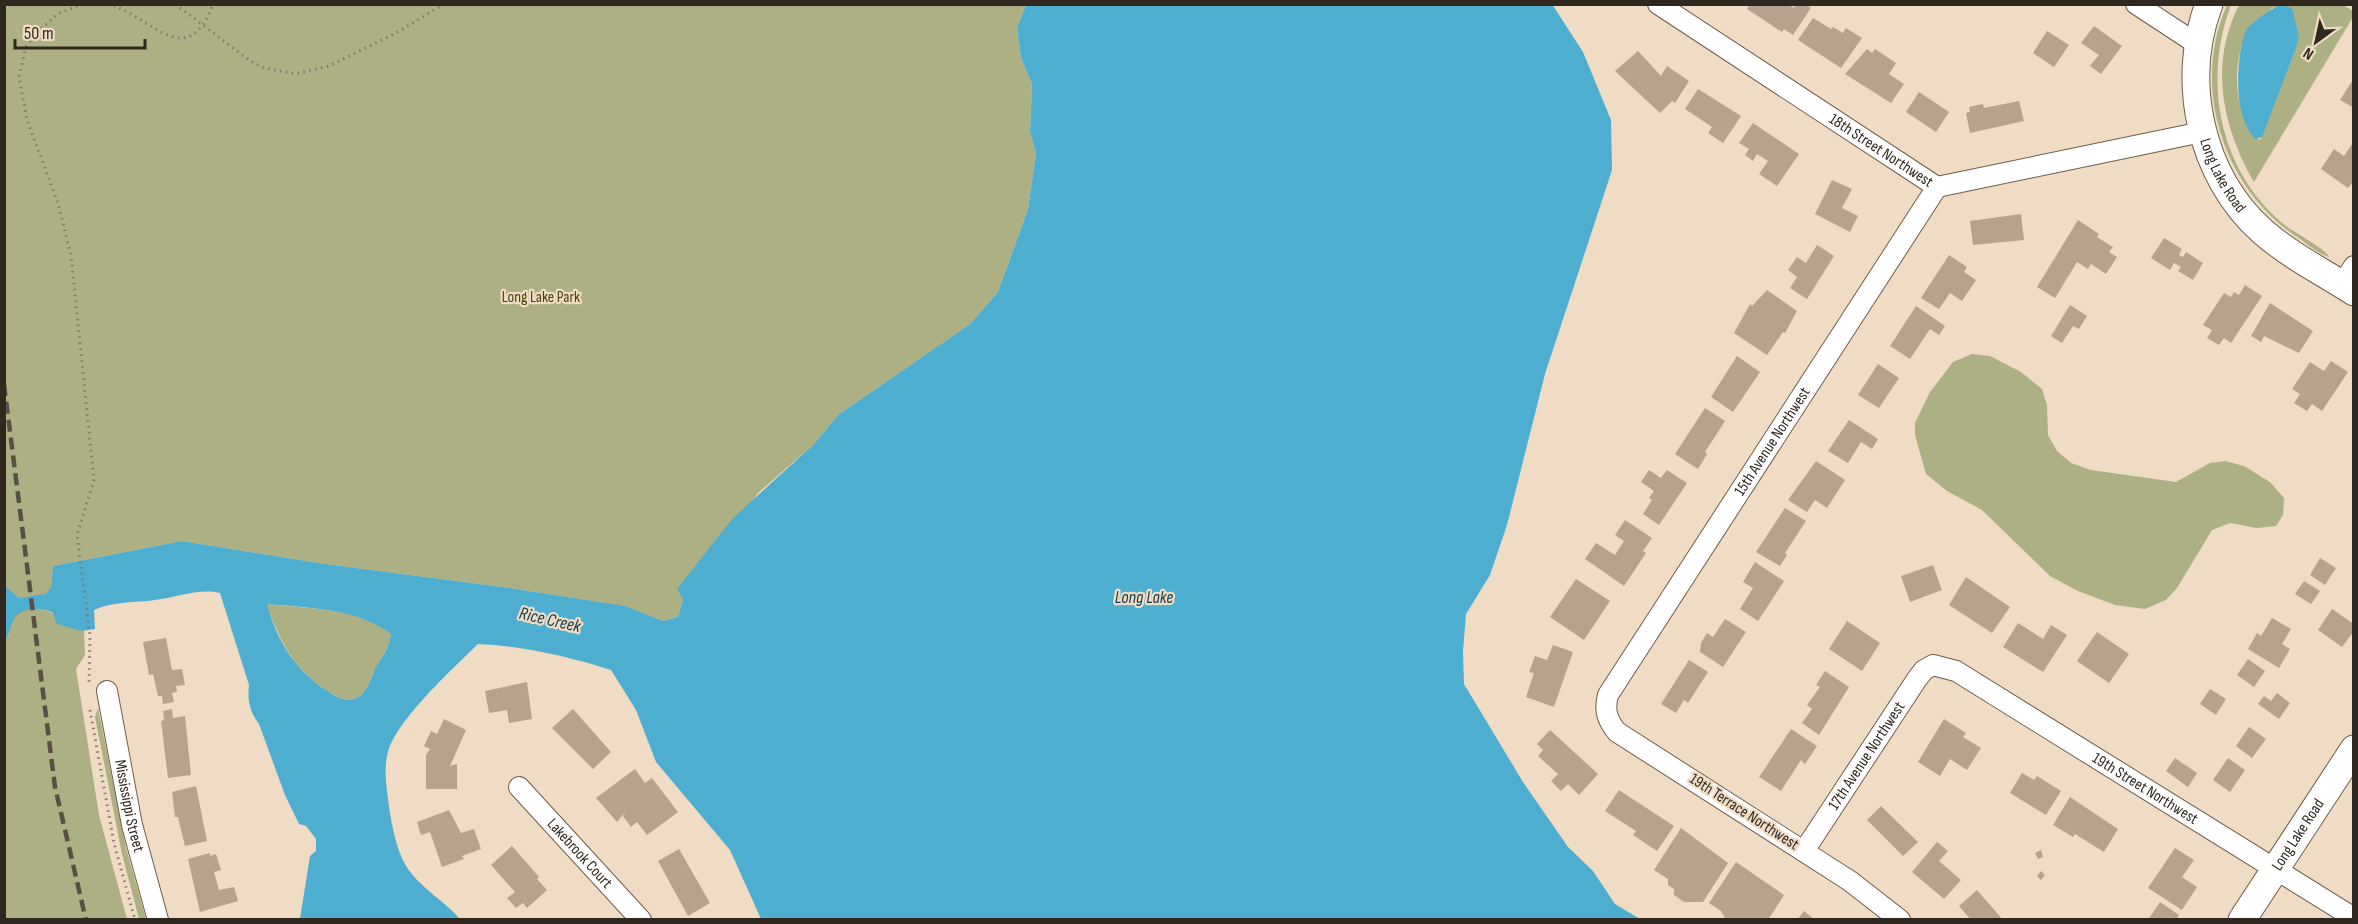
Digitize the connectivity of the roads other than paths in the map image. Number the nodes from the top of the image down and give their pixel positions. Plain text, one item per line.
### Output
1 (1658, 4) edge
2 (2136, 4) edge
3 (2209, 4) edge
4 (2197, 44) junction
5 (2202, 132) junction
6 (1937, 187) junction
7 (2350, 280) edge
8 (1933, 664) joint
9 (107, 691) dead end
10 (1608, 695) joint
11 (2354, 748) edge
12 (519, 786) dead end
13 (1804, 851) junction
14 (2275, 870) junction
15 (2354, 918) edge
16 (158, 920) edge
17 (641, 920) edge
18 (1900, 920) edge
19 (2242, 920) edge

1 - 6 street, 18th Street Northwest
2 - 4 street
3 - 4 street, Long Lake Road
4 - 5 street, Long Lake Road
5 - 6 street, 18th Street Northwest
5 - 7 street, Long Lake Road
6 - 10 street, 15th Avenue Northwest
8 - 13 street, 17th Avenue Northwest
8 - 14 street, 19th Street Northwest
9 - 16 street, Mississippi Street
10 - 13 street, 19th Terrace Northwest
11 - 14 street, Long Lake Road
12 - 17 street, Lakebrook Court
13 - 18 street, 19th Terrace Northwest
14 - 15 street, 19th Street Northwest
14 - 19 street, Long Lake Road

